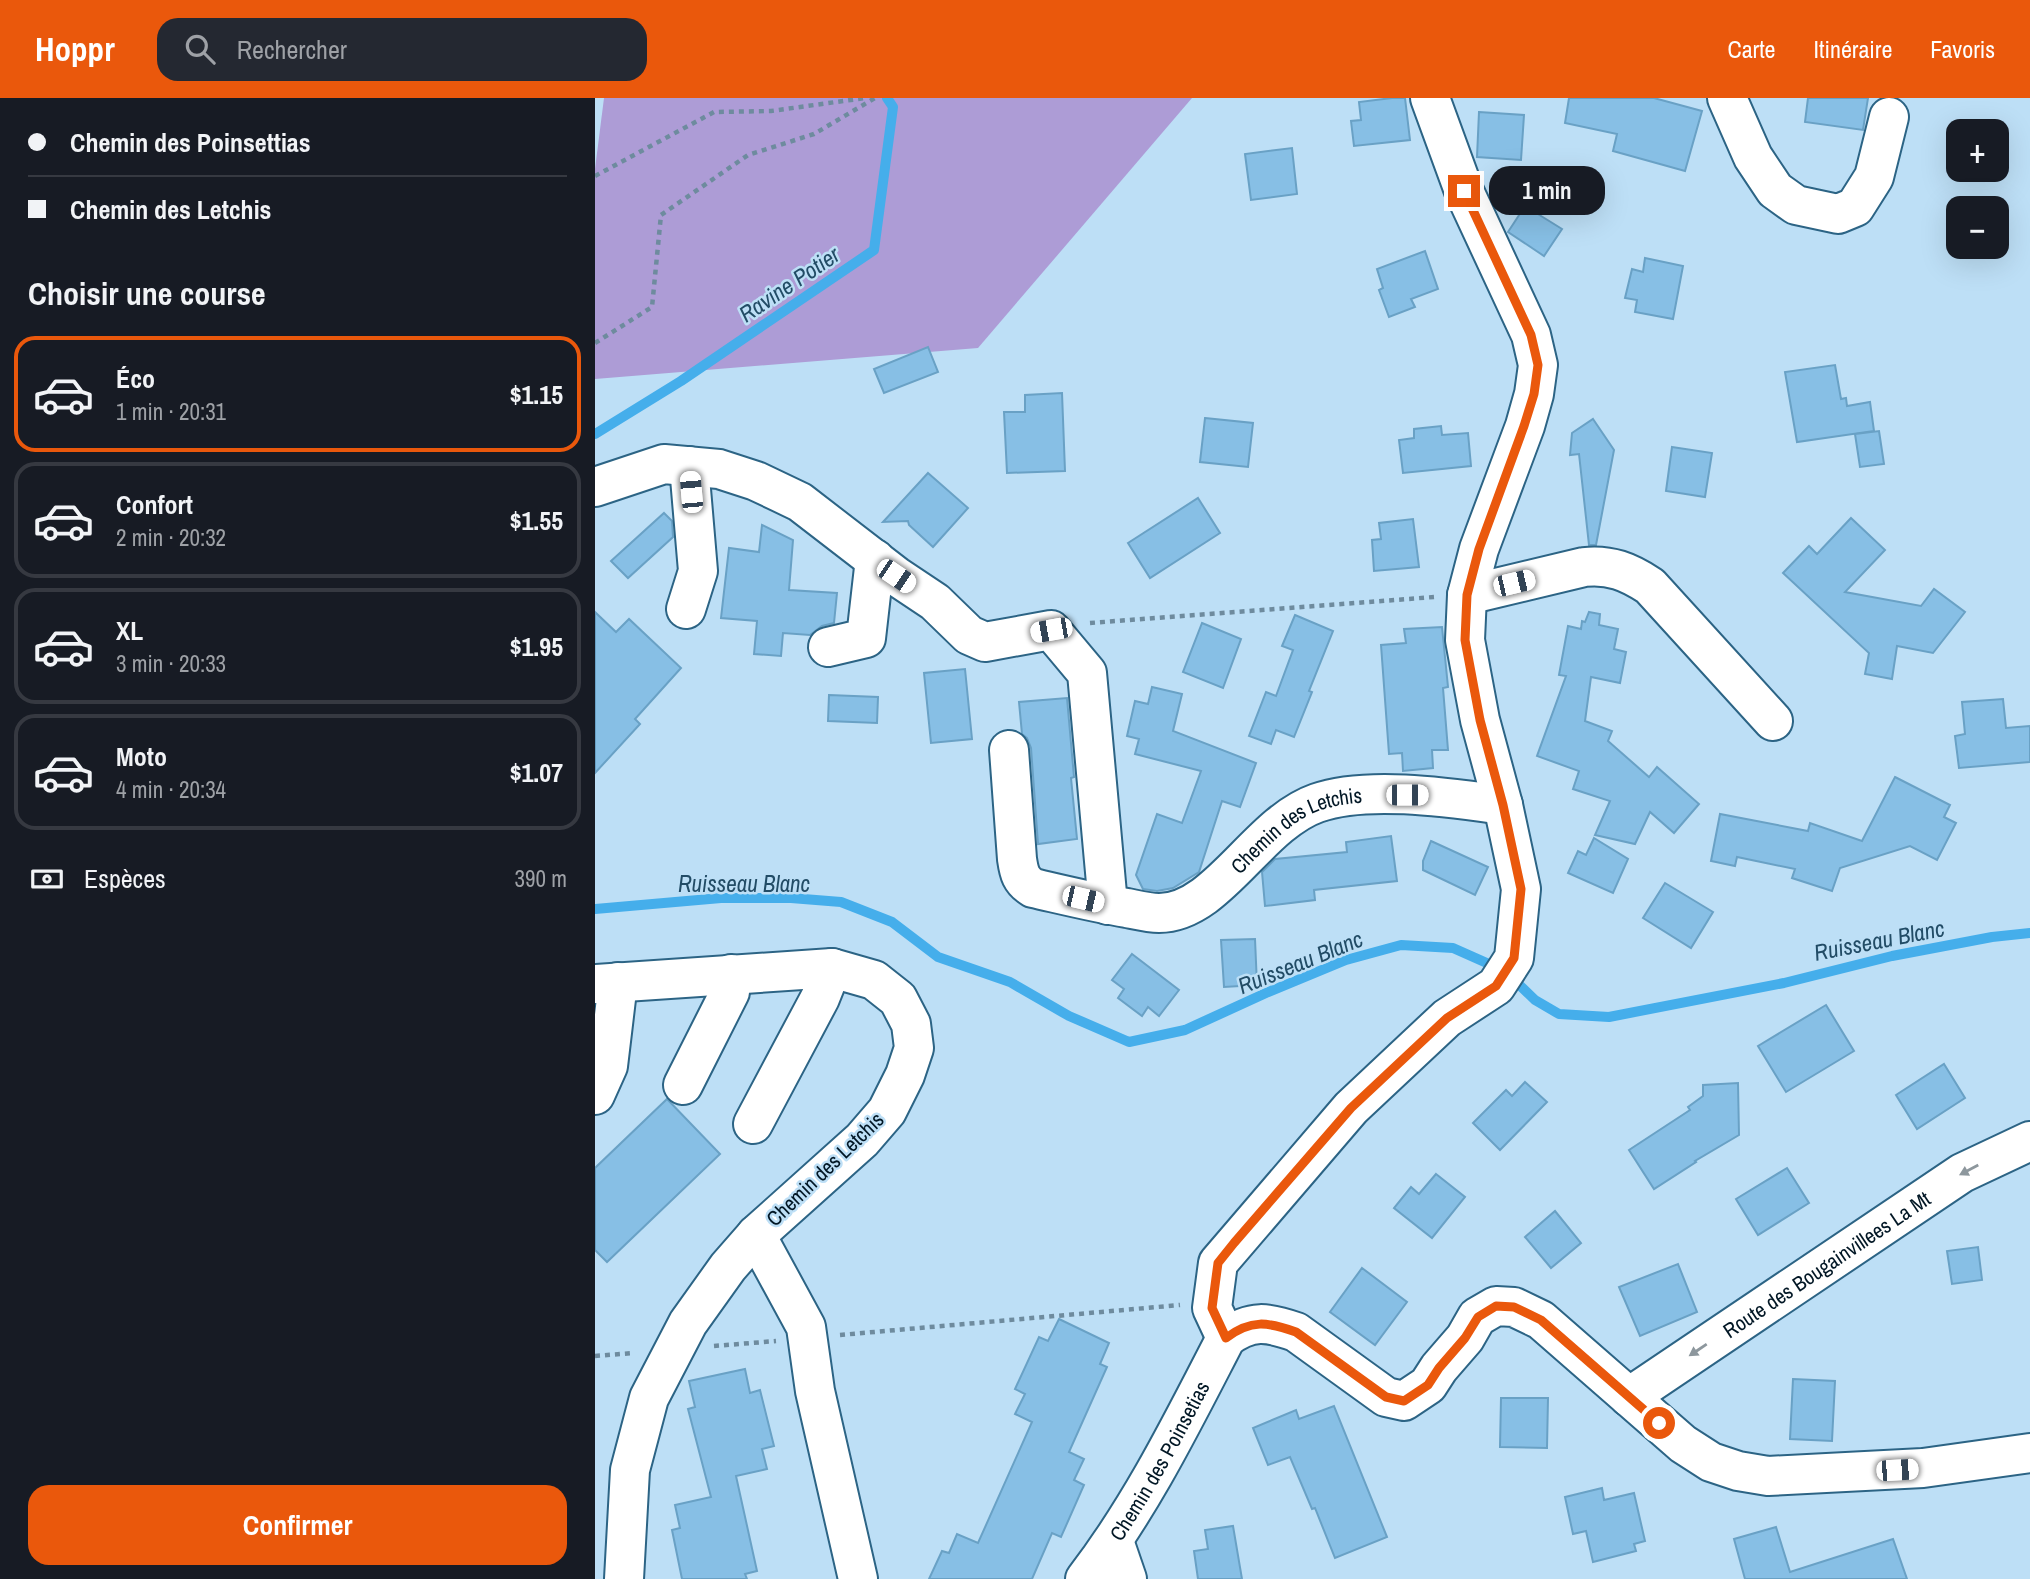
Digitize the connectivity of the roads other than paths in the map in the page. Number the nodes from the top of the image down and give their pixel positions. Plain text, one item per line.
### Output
1 (1430, 98) edge
2 (1727, 98) edge
3 (1889, 117) dead end
4 (689, 466) junction
5 (595, 487) edge
6 (874, 559) junction
7 (1467, 595) junction
8 (686, 609) dead end
9 (828, 648) dead end
10 (1773, 720) dead end
11 (1009, 750) dead end
12 (1503, 805) junction
13 (1108, 905) junction
14 (832, 968) junction
15 (731, 974) junction
16 (606, 983) edge
17 (683, 1085) dead end
18 (595, 1095) edge
19 (753, 1124) dead end
20 (2030, 1141) edge
21 (756, 1234) junction
22 (1219, 1323) junction
23 (1629, 1397) junction
24 (2030, 1453) edge
25 (1114, 1541) junction
26 (624, 1579) edge
27 (858, 1579) edge
28 (1085, 1579) edge
29 (1127, 1579) edge

1 - 7 street
2 - 3 street
4 - 5 street
4 - 6 street
4 - 8 street
6 - 9 street
6 - 13 street
7 - 10 street
7 - 12 street
11 - 13 street, Chemin des Letchis
12 - 13 street, Chemin des Letchis
12 - 22 street
14 - 15 street, Chemin des Letchis
14 - 19 street
14 - 21 street, Chemin des Letchis
15 - 16 street, Chemin des Letchis
15 - 17 street
16 - 18 street
20 -> 23 street, Route des Bougainvillees La Mt
21 - 26 street, Chemin des Letchis
21 - 27 street
22 - 23 street
22 - 25 street, Chemin des Poinsetias
23 - 24 street
25 - 28 street, Chemin des Poinsetias
25 - 29 street

